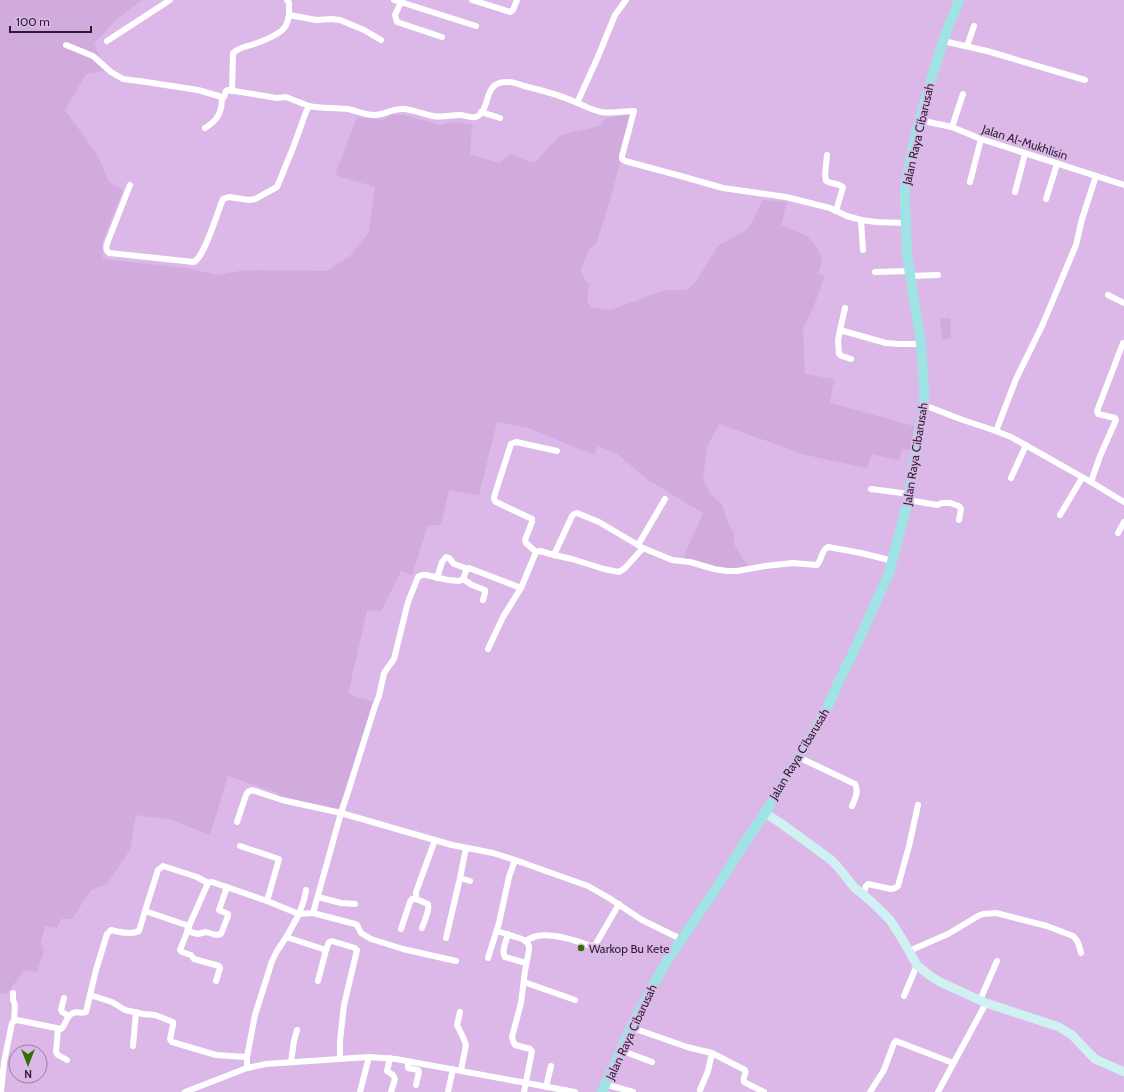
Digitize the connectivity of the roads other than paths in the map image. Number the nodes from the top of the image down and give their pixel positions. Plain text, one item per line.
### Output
1 (170, 0) edge
2 (287, 0) edge
3 (394, 0) edge
4 (472, 0) edge
5 (517, 0) edge
6 (626, 0) edge
7 (959, 0) edge
8 (402, 1) edge
9 (289, 14) junction
10 (476, 26) dead end
11 (974, 26) dead end
12 (442, 37) dead end
13 (381, 40) dead end
14 (943, 41) junction
15 (107, 42) dead end
16 (66, 45) dead end
17 (967, 46) junction
18 (1085, 80) dead end
19 (232, 90) junction
20 (963, 94) dead end
21 (222, 97) junction
22 (577, 103) junction
23 (309, 106) junction
24 (481, 112) junction
25 (500, 118) dead end
26 (919, 120) junction
27 (952, 127) junction
28 (206, 128) dead end
29 (982, 139) junction
30 (1025, 154) junction
31 (827, 155) dead end
32 (1057, 164) junction
33 (1096, 176) junction
34 (970, 182) dead end
35 (130, 184) dead end
36 (1124, 185) edge
37 (1015, 192) dead end
38 (1046, 199) dead end
39 (836, 211) junction
40 (861, 220) junction
41 (906, 223) junction
42 (863, 250) dead end
43 (875, 272) dead end
44 (910, 273) junction
45 (938, 276) dead end
46 (1108, 295) dead end
47 (1124, 303) edge
48 (846, 308) dead end
49 (840, 330) junction
50 (1123, 343) edge
51 (921, 344) junction
52 (851, 359) dead end
53 (924, 405) junction
54 (996, 431) junction
55 (1026, 445) junction
56 (557, 451) dead end
57 (1010, 478) dead end
58 (1082, 478) junction
59 (1091, 482) junction
60 (871, 489) dead end
61 (908, 497) junction
62 (665, 499) dead end
63 (1124, 502) edge
64 (1060, 515) dead end
65 (959, 520) dead end
66 (1124, 522) edge
67 (1118, 534) dead end
68 (640, 547) junction
69 (536, 552) junction
70 (554, 555) junction
71 (892, 561) junction
72 (468, 569) junction
73 (437, 578) junction
74 (463, 579) junction
75 (521, 588) junction
76 (483, 600) dead end
77 (488, 649) dead end
78 (798, 757) junction
79 (918, 805) dead end
80 (852, 806) dead end
81 (341, 813) junction
82 (765, 813) junction
83 (237, 822) dead end
84 (435, 840) junction
85 (240, 846) dead end
86 (466, 848) junction
87 (516, 860) junction
88 (460, 878) junction
89 (470, 881) dead end
90 (208, 883) junction
91 (226, 887) junction
92 (306, 890) dead end
93 (863, 895) junction
94 (318, 897) junction
95 (416, 899) junction
96 (267, 901) junction
97 (355, 904) dead end
98 (619, 904) junction
99 (145, 911) junction
100 (299, 914) junction
101 (313, 914) junction
102 (422, 928) dead end
103 (188, 929) junction
104 (401, 929) dead end
105 (496, 931) junction
106 (508, 934) junction
107 (286, 937) junction
108 (446, 938) dead end
109 (682, 940) junction
110 (525, 941) junction
111 (326, 950) junction
112 (909, 951) junction
113 (1080, 953) dead end
114 (488, 958) dead end
115 (456, 961) dead end
116 (997, 961) dead end
117 (526, 963) junction
118 (917, 965) junction
119 (216, 981) dead end
120 (318, 981) dead end
121 (524, 982) junction
122 (13, 993) dead end
123 (90, 995) junction
124 (904, 996) dead end
125 (64, 998) dead end
126 (575, 1000) dead end
127 (983, 1002) junction
128 (136, 1012) junction
129 (460, 1012) dead end
130 (69, 1016) junction
131 (14, 1021) junction
132 (632, 1028) junction
133 (58, 1029) junction
134 (297, 1030) dead end
135 (133, 1046) dead end
136 (3, 1051) edge
137 (623, 1051) junction
138 (712, 1053) junction
139 (247, 1057) junction
140 (369, 1057) junction
141 (340, 1058) junction
142 (390, 1058) junction
143 (67, 1060) dead end
144 (408, 1061) junction
145 (291, 1062) junction
146 (652, 1062) dead end
147 (953, 1063) junction
148 (551, 1066) dead end
149 (247, 1068) junction
150 (453, 1069) junction
151 (460, 1070) junction
152 (1124, 1072) edge
153 (526, 1082) junction
154 (416, 1085) dead end
155 (546, 1087) junction
156 (605, 1090) edge
157 (700, 1090) dead end
158 (1, 1092) edge
159 (185, 1092) edge
160 (360, 1092) edge
161 (391, 1092) edge
162 (448, 1092) edge
163 (524, 1092) edge
164 (575, 1092) edge
165 (633, 1092) edge
166 (764, 1092) edge
167 (870, 1092) edge
168 (938, 1092) edge

1 - 15 street
2 - 9 street
3 - 8 street
4 - 5 street
6 - 22 street
7 - 14 main road, Jalan Raya Cibarusah
8 - 10 street
8 - 12 street
9 - 13 street
9 - 19 street
11 - 17 street
14 - 17 street
14 - 26 main road, Jalan Raya Cibarusah
16 - 21 street
17 - 18 street
19 - 21 street
19 - 23 street
20 - 27 street
21 - 28 street
22 - 24 street
22 - 39 street
23 - 24 street
23 - 35 street
24 - 25 street
26 - 27 street, Jalan Al-Mukhlisin
26 - 41 main road, Jalan Raya Cibarusah
27 - 29 street, Jalan Al-Mukhlisin
29 - 30 street, Jalan Al-Mukhlisin
29 - 34 street
30 - 32 street, Jalan Al-Mukhlisin
30 - 37 street
31 - 39 street
32 - 33 street, Jalan Al-Mukhlisin
32 - 38 street
33 - 36 street, Jalan Al-Mukhlisin
33 - 54 street
39 - 40 street
40 - 41 street
40 - 42 street
41 - 44 main road, Jalan Raya Cibarusah
43 - 44 street
44 - 45 street
44 - 51 main road, Jalan Raya Cibarusah
46 - 47 street
48 - 49 street
49 - 51 street
49 - 52 street
50 - 59 street
51 - 53 main road, Jalan Raya Cibarusah
53 - 54 street
53 - 61 main road, Jalan Raya Cibarusah
54 - 55 street
55 - 57 street
55 - 58 street
56 - 69 street
58 - 59 street
58 - 64 street
59 - 63 street
60 - 61 street
61 - 65 street
61 - 71 main road, Jalan Raya Cibarusah
62 - 68 street
66 - 67 street
68 - 70 street
68 - 70 street
68 - 71 street
69 - 70 street
69 - 75 street
71 - 78 main road, Jalan Raya Cibarusah
72 - 73 street
72 - 74 street
72 - 75 street
73 - 74 street
73 - 81 street
74 - 76 street
75 - 77 street
78 - 80 street
78 - 82 main road, Jalan Raya Cibarusah
79 - 93 street
81 - 83 street
81 - 84 street
81 - 94 street
82 - 93 street
82 - 109 main road, Jalan Raya Cibarusah
84 - 86 street
84 - 95 street
85 - 96 street
86 - 87 street
86 - 88 street
87 - 98 street
87 - 105 street
88 - 89 street
88 - 108 street
90 - 91 street
90 - 99 street
90 - 103 street
91 - 96 street
91 - 103 street
92 - 100 street
93 - 112 street
94 - 97 street
94 - 101 street
95 - 102 street
95 - 104 street
96 - 100 street
98 - 109 street
98 - 110 street
99 - 103 street
99 - 123 street
100 - 101 street
100 - 107 street
101 - 115 street
103 - 119 street
105 - 106 street
105 - 114 street
106 - 110 street
106 - 117 street
107 - 111 street
107 - 139 street
109 - 132 main road, Jalan Raya Cibarusah
109 - 156 main road, Jalan Raya Cibarusah
110 - 117 street
111 - 120 street
111 - 141 street
112 - 113 street
112 - 118 street
116 - 127 street
117 - 121 street
118 - 124 street
118 - 127 street
121 - 126 street
121 - 153 street
122 - 131 street
123 - 128 street
123 - 130 street
125 - 130 street
127 - 147 street
127 - 152 street
128 - 135 street
128 - 139 street
129 - 151 street
130 - 133 street
131 - 133 street
131 - 136 street
132 - 137 main road, Jalan Raya Cibarusah
132 - 138 street
133 - 143 street
134 - 145 street
136 - 158 street
137 - 146 street
137 - 156 main road, Jalan Raya Cibarusah
138 - 157 street
138 - 166 street
139 - 149 street
140 - 141 street
140 - 142 street
140 - 160 street
141 - 145 street
142 - 144 street
142 - 161 street
144 - 150 street
144 - 154 street
145 - 149 street
147 - 167 street
147 - 168 street
148 - 155 street
149 - 159 street
150 - 151 street
150 - 162 street
151 - 153 street
153 - 155 street
153 - 163 street
155 - 164 street
156 - 165 street

